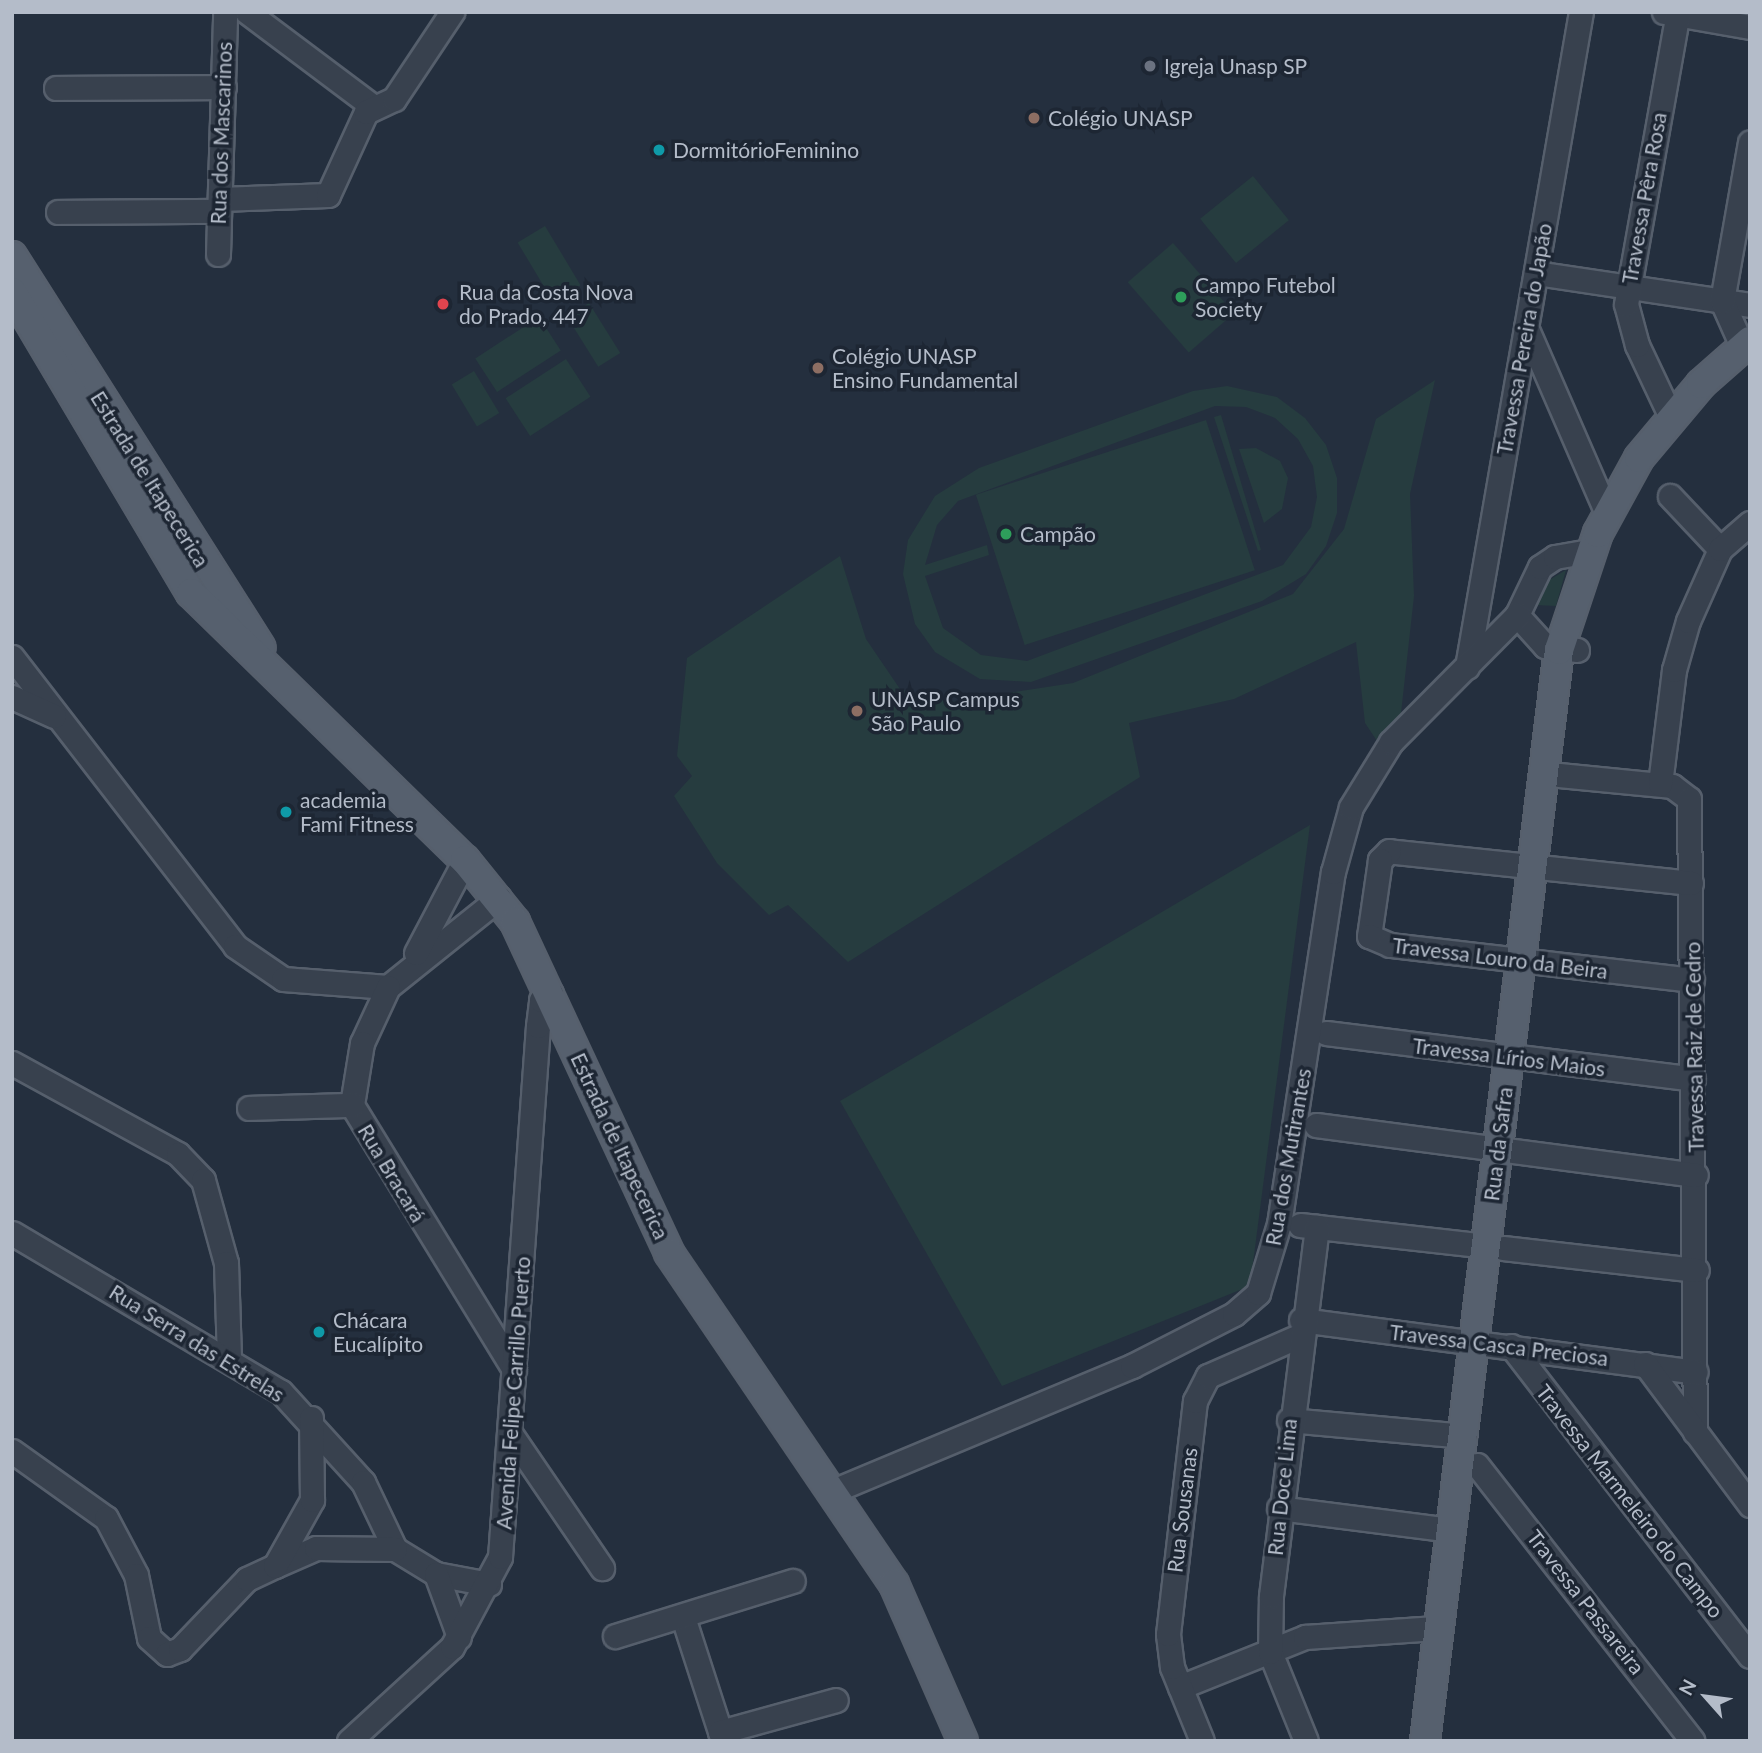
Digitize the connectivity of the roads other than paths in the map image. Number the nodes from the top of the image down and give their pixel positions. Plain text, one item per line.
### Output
1 (225, 12) edge
2 (247, 12) edge
3 (452, 12) edge
4 (1581, 12) edge
5 (1673, 13) edge
6 (1750, 27) edge
7 (224, 87) junction
8 (56, 88) dead end
9 (372, 106) junction
10 (1750, 142) edge
11 (220, 205) junction
12 (58, 212) dead end
13 (218, 254) dead end
14 (14, 273) edge
15 (1536, 273) junction
16 (1627, 289) junction
17 (1722, 301) junction
18 (1750, 305) edge
19 (1526, 327) junction
20 (1747, 350) edge
21 (1671, 417) junction
22 (1670, 496) dead end
23 (1607, 513) junction
24 (1750, 523) edge
25 (1720, 549) junction
26 (1590, 551) junction
27 (1517, 615) junction
28 (1568, 650) junction
29 (12, 657) edge
30 (1467, 667) junction
31 (12, 697) edge
32 (55, 716) junction
33 (1559, 775) junction
34 (1660, 784) junction
35 (464, 849) junction
36 (1539, 869) junction
37 (1691, 883) junction
38 (499, 898) junction
39 (1529, 962) junction
40 (408, 968) junction
41 (1692, 980) junction
42 (388, 987) junction
43 (551, 993) junction
44 (1326, 1033) dead end
45 (1516, 1058) junction
46 (12, 1063) edge
47 (1693, 1079) junction
48 (352, 1105) junction
49 (248, 1108) dead end
50 (1316, 1125) dead end
51 (1506, 1152) junction
52 (1696, 1175) junction
53 (12, 1233) edge
54 (1494, 1247) junction
55 (1697, 1270) junction
56 (1300, 1328) junction
57 (1492, 1344) junction
58 (229, 1359) junction
59 (1646, 1364) junction
60 (514, 1369) junction
61 (1696, 1372) junction
62 (310, 1418) junction
63 (1289, 1420) junction
64 (1695, 1432) junction
65 (512, 1436) junction
66 (1464, 1436) junction
67 (12, 1451) edge
68 (1477, 1465) junction
69 (833, 1491) junction
70 (1750, 1505) edge
71 (1279, 1508) junction
72 (1451, 1530) junction
73 (396, 1549) junction
74 (275, 1566) junction
75 (602, 1568) dead end
76 (436, 1574) junction
77 (793, 1581) dead end
78 (489, 1584) junction
79 (683, 1617) junction
80 (1436, 1628) junction
81 (615, 1636) dead end
82 (459, 1637) junction
83 (1270, 1652) junction
84 (1750, 1656) edge
85 (1180, 1687) junction
86 (836, 1700) dead end
87 (721, 1736) edge
88 (349, 1741) edge
89 (963, 1741) edge
90 (1202, 1741) edge
91 (1306, 1741) edge
92 (1425, 1741) edge
93 (1441, 1741) edge
94 (1693, 1741) edge

1 - 7 street, Rua dos Mascarinos
2 - 9 street
3 - 9 street
4 - 15 street, Travessa Pereira do Japão
5 - 6 street
5 - 16 street, Travessa Pêra Rosa
7 - 8 street
7 - 11 street, Rua dos Mascarinos
9 - 11 street
10 - 17 street
11 - 12 street
11 - 13 street, Rua dos Mascarinos
14 - 35 main road, Estrada de Itapecerica
15 - 16 street
15 - 19 street, Travessa Pereira do Japão
16 - 17 street
16 - 21 street, Travessa Pêra Rosa
17 - 18 street
17 - 20 street
19 - 23 street
19 - 30 street, Travessa Pereira do Japão
20 - 21 main road
20 - 28 main road
21 - 23 main road
22 - 25 street
23 - 26 main road
24 - 25 street
25 - 34 street
26 - 27 street, Rua dos Mutirantes
26 - 28 main road, Rua da Safra
27 - 28 street
27 - 30 street, Rua dos Mutirantes
28 - 33 main road, Rua da Safra
28 - 36 main road, Rua da Safra
29 - 32 street
30 - 69 street, Rua dos Mutirantes
31 - 32 street
32 - 42 street
33 - 34 street, Travessa Raiz de Cedro
33 - 36 main road, Rua da Safra
34 - 37 street, Travessa Raiz de Cedro
35 - 38 main road, Estrada de Itapecerica
35 - 40 street, Rua Bracará
36 - 37 street, Travessa Louro da Beira
36 - 39 main road, Rua da Safra
36 - 39 street, Travessa Louro da Beira
37 - 41 street, Travessa Raiz de Cedro
38 - 40 street, Rua Bracará
38 - 43 main road, Estrada de Itapecerica
39 - 41 street, Travessa Louro da Beira
39 - 45 main road, Rua da Safra
40 - 42 street, Rua Bracará
41 - 47 street, Travessa Raiz de Cedro
42 - 48 street, Rua Bracará
43 - 60 street, Avenida Felipe Carrillo Puerto
43 - 69 main road, Estrada de Itapecerica
44 - 45 street, Travessa Lírios Maios
45 - 47 street, Travessa Lírios Maios
45 - 51 main road, Rua da Safra
46 - 58 street
47 - 52 street, Travessa Raiz de Cedro
48 - 49 street
48 - 60 street, Rua Bracará
50 - 51 street
51 - 52 street
51 - 54 main road, Rua da Safra
52 - 55 street, Travessa Raiz de Cedro
53 - 58 street, Rua Serra das Estrelas
54 - 55 street, Rua Doce Lima
54 - 56 street, Rua Doce Lima
54 - 57 main road, Rua da Safra
55 - 61 street, Travessa Raiz de Cedro
56 - 57 street, Travessa Casca Preciosa
56 - 63 street, Rua Doce Lima
56 - 85 street, Rua Sousanas
57 - 59 street, Travessa Casca Preciosa
57 - 66 main road, Rua da Safra
57 - 68 main road, Rua da Safra
57 - 84 street, Travessa Marmeleiro do Campo
58 - 62 street, Rua Serra das Estrelas
59 - 61 street, Travessa Casca Preciosa
59 - 64 street
60 - 65 street, Avenida Felipe Carrillo Puerto
61 - 64 street, Travessa Raiz de Cedro
62 - 73 street, Rua Serra das Estrelas
62 - 74 street
63 - 66 street
63 - 71 street, Rua Doce Lima
64 - 70 street
65 - 75 street
65 - 78 street, Avenida Felipe Carrillo Puerto
66 - 72 main road, Rua da Safra
67 - 74 street
68 - 93 main road, Rua da Safra
68 - 94 street, Travessa Passareira
69 - 89 main road, Estrada de Itapecerica
71 - 72 street
71 - 83 street, Rua Doce Lima
72 - 80 main road, Rua da Safra
73 - 74 street
73 - 76 street
76 - 78 street
76 - 82 street
77 - 79 street
78 - 82 street, Avenida Felipe Carrillo Puerto
79 - 81 street
79 - 87 street
80 - 83 street
80 - 92 main road, Rua da Safra
82 - 88 street, Avenida Felipe Carrillo Puerto
83 - 85 street
83 - 91 street, Rua Doce Lima
85 - 90 street, Rua Sousanas
86 - 87 street

